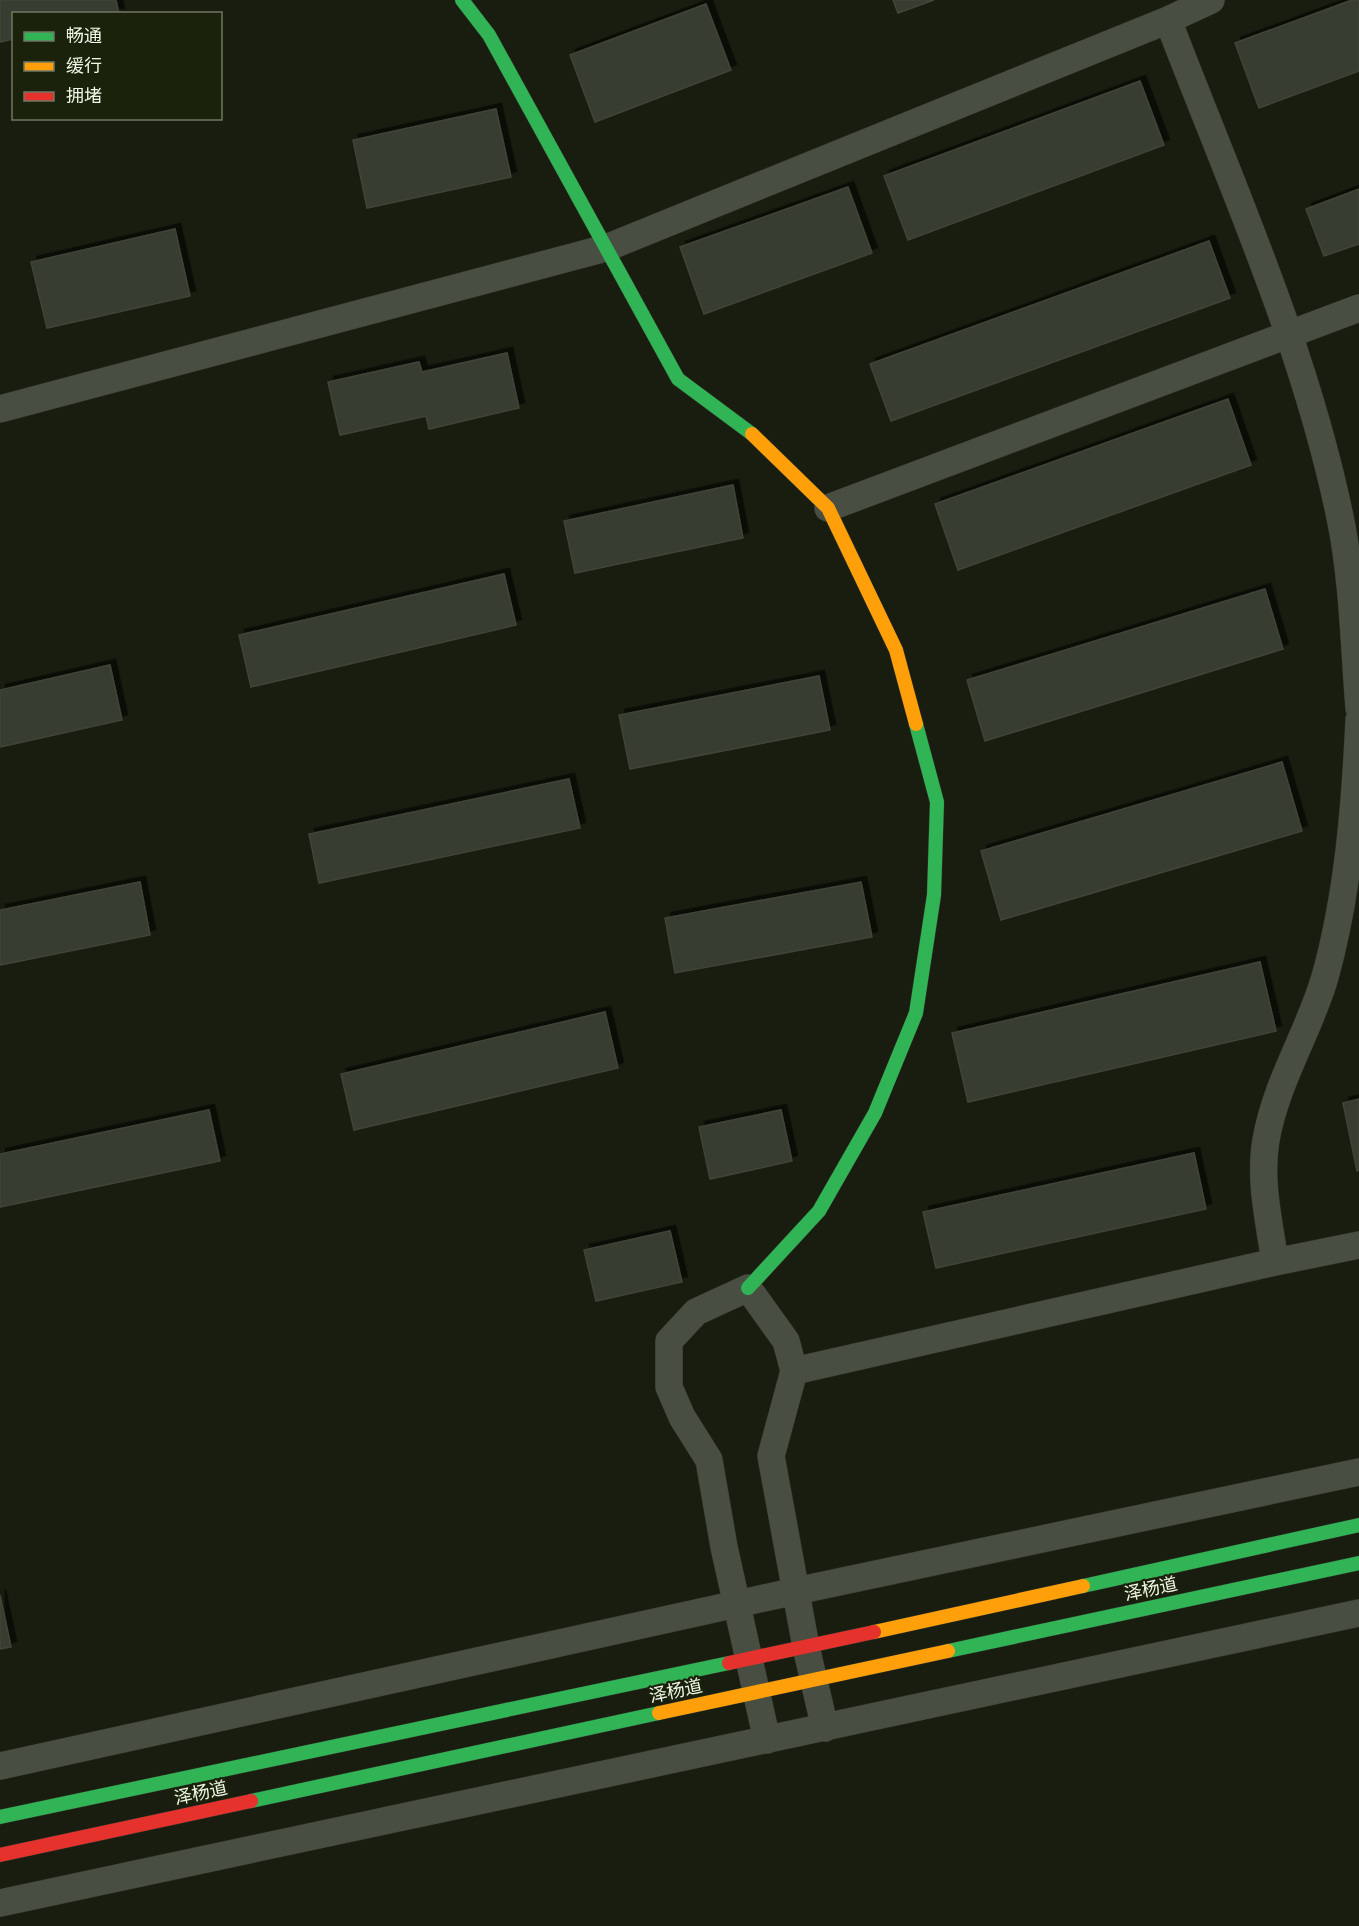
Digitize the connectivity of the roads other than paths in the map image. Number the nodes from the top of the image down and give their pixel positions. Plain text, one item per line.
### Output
1 (462, 0) edge
2 (1211, 0) edge
3 (1168, 20) junction
4 (606, 248) junction
5 (1359, 308) edge
6 (1289, 335) junction
7 (0, 409) edge
8 (828, 508) junction
9 (1359, 708) edge
10 (1359, 720) edge
11 (1359, 1245) edge
12 (1275, 1262) junction
13 (748, 1288) junction
14 (794, 1371) junction
15 (1359, 1472) edge
16 (1359, 1525) edge
17 (1359, 1563) edge
18 (796, 1591) junction
19 (738, 1604) junction
20 (1359, 1613) edge
21 (806, 1647) junction
22 (750, 1659) junction
23 (814, 1681) junction
24 (758, 1693) junction
25 (825, 1728) junction
26 (767, 1740) junction
27 (0, 1766) edge
28 (0, 1817) edge
29 (0, 1855) edge
30 (0, 1903) edge

1 - 4 main road
2 - 3 street
3 - 4 street
3 - 6 street
4 - 7 street
4 - 8 main road
5 - 6 street
6 - 8 street
6 - 9 street
8 - 13 main road
10 - 12 street
11 - 12 street
12 - 14 street
13 - 14 street
13 - 19 street
14 - 18 street
15 - 18 street
16 - 21 main road, 泽杨道
17 - 23 main road, 泽杨道
18 - 19 street
18 - 21 street
19 - 22 street
19 - 27 street
20 - 25 street
21 - 22 main road, 泽杨道
21 - 23 street
22 - 24 street
22 - 28 main road, 泽杨道
23 - 24 main road, 泽杨道
23 - 25 street
24 - 26 street
24 - 29 main road, 泽杨道
25 - 26 street
26 - 30 street

